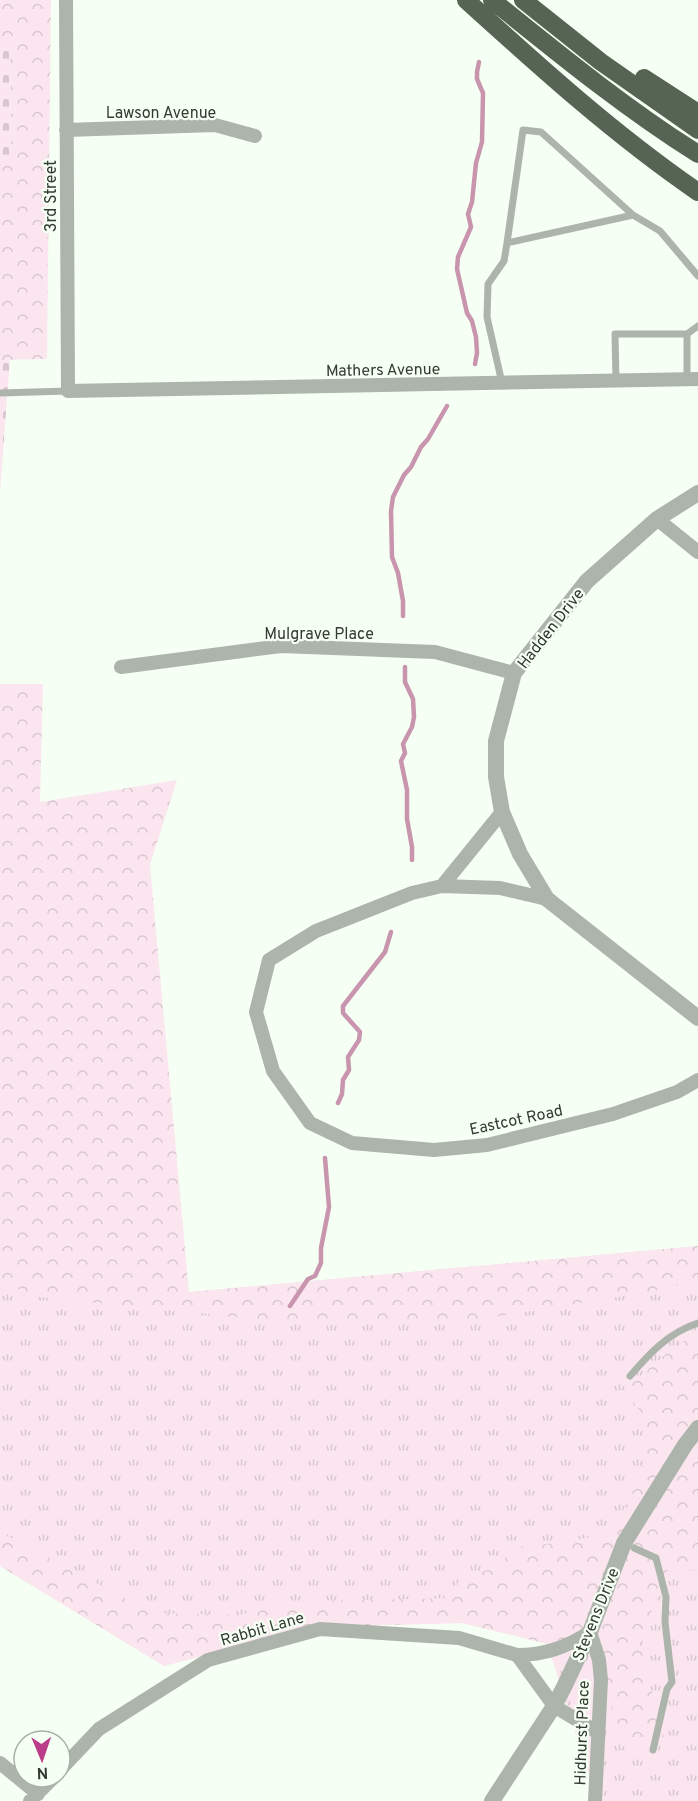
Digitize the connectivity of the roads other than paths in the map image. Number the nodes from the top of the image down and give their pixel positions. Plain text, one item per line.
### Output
1 (66, 0) edge
2 (466, 0) edge
3 (492, 0) edge
4 (523, 0) edge
5 (698, 113) edge
6 (698, 129) edge
7 (66, 130) junction
8 (255, 136) dead end
9 (698, 154) edge
10 (698, 192) edge
11 (633, 215) junction
12 (507, 243) junction
13 (698, 276) edge
14 (698, 326) edge
15 (687, 334) junction
16 (693, 379) edge
17 (616, 381) junction
18 (502, 383) junction
19 (69, 391) junction
20 (0, 393) edge
21 (698, 493) edge
22 (657, 519) junction
23 (698, 552) edge
24 (121, 667) dead end
25 (514, 673) junction
26 (502, 812) junction
27 (442, 886) junction
28 (548, 899) junction
29 (698, 1018) edge
30 (698, 1080) edge
31 (698, 1323) edge
32 (630, 1377) dead end
33 (698, 1428) edge
34 (634, 1548) dead end
35 (590, 1632) junction
36 (518, 1655) junction
37 (554, 1706) junction
38 (597, 1732) junction
39 (653, 1750) dead end
40 (72, 1757) edge
41 (0, 1763) edge
42 (34, 1798) edge
43 (492, 1801) edge
44 (595, 1801) edge

1 - 7 street, 3rd Street
2 - 10 highway
3 - 9 highway
4 - 5 highway
4 - 6 highway
7 - 8 street, Lawson Avenue
7 - 19 street, 3rd Street
11 - 12 lane
11 - 12 lane
11 - 13 lane
12 - 18 lane
14 - 15 lane
15 - 16 lane
15 - 17 lane
16 - 17 street, Mathers Avenue
17 - 18 street, Mathers Avenue
18 - 19 street, Mathers Avenue
19 - 20 lane
21 - 22 street, Hadden Drive
22 - 23 street
22 - 25 street, Hadden Drive
24 - 25 street, Mulgrave Place
25 - 26 street, Hadden Drive
26 - 27 street
26 - 28 street, Hadden Drive
27 - 28 street, Eastcot Road
27 - 30 street, Eastcot Road
28 - 29 street, Hadden Drive
31 - 32 lane
33 - 35 street, Stevens Drive
34 - 39 lane
35 - 36 street
35 - 37 street, Stevens Drive
35 - 38 street, Hidhurst Place
36 - 37 street
36 - 40 street, Rabbit Lane
37 - 38 street
37 - 43 street, Stevens Drive
38 - 44 street, Hidhurst Place
41 - 42 street

